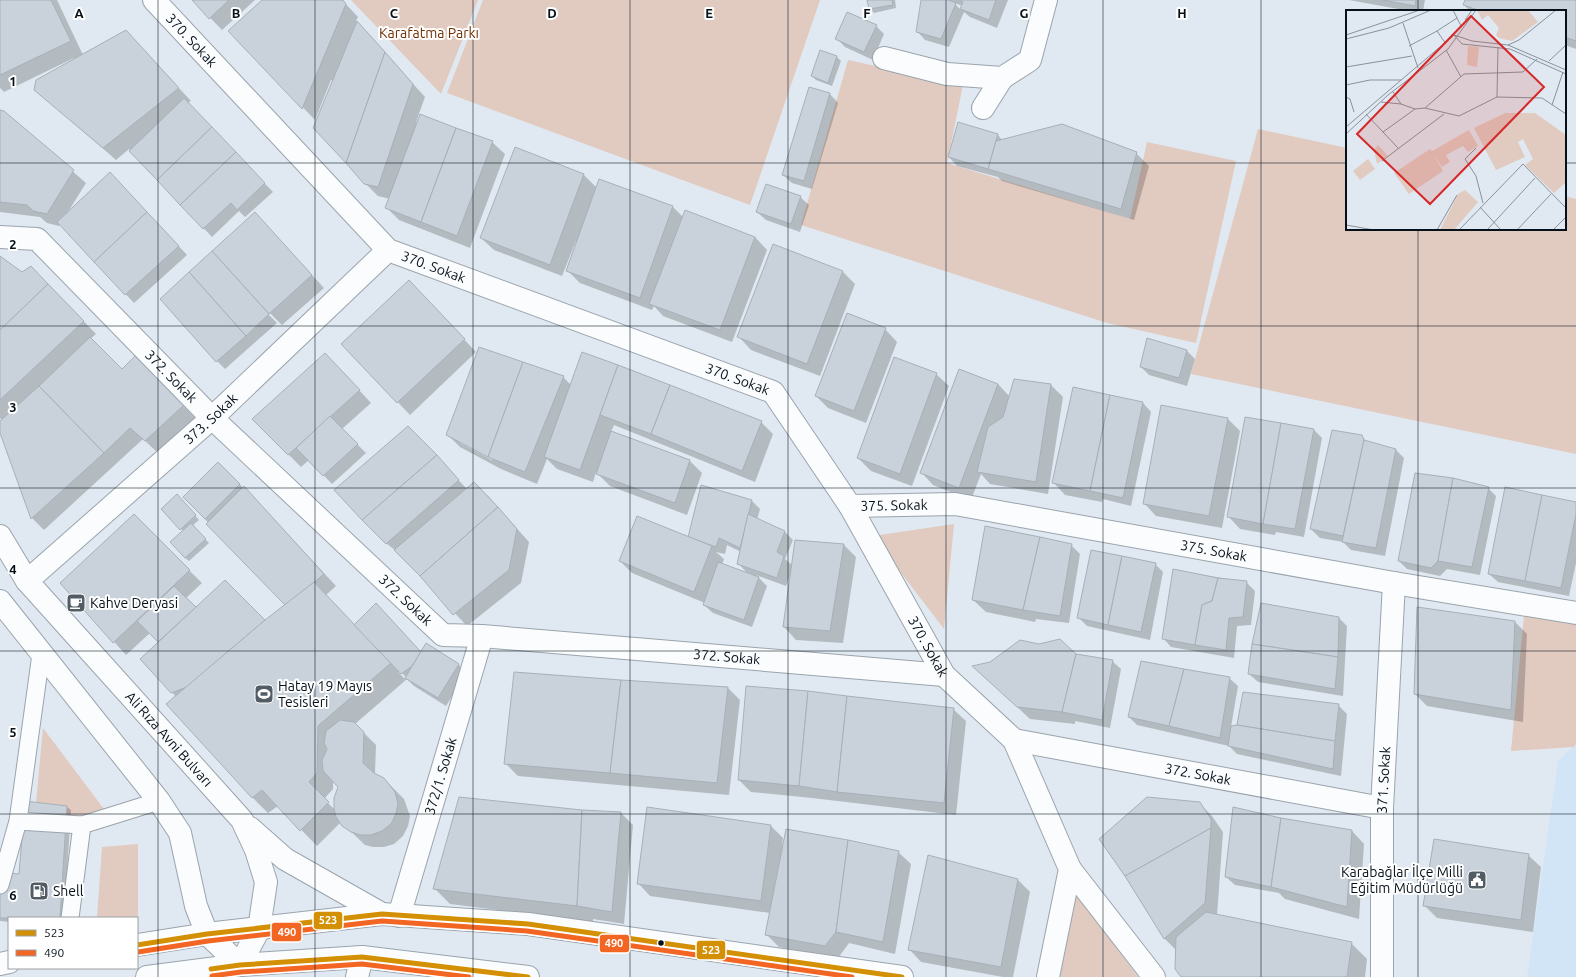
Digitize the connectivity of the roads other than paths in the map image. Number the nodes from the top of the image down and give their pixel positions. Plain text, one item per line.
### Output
1 (154, 0) edge
2 (1046, 0) edge
3 (884, 58) dead end
4 (1002, 78) junction
5 (983, 108) dead end
6 (0, 237) edge
7 (388, 250) junction
8 (212, 418) junction
9 (850, 506) junction
10 (0, 536) edge
11 (27, 581) junction
12 (1394, 583) junction
13 (0, 601) edge
14 (1576, 613) edge
15 (482, 636) junction
16 (41, 654) junction
17 (944, 675) junction
18 (1014, 740) junction
19 (159, 801) junction
20 (1382, 808) junction
21 (242, 820) junction
22 (18, 821) junction
23 (82, 824) junction
24 (1070, 869) junction
25 (0, 885) edge
26 (196, 906) junction
27 (390, 915) junction
28 (70, 917) edge
29 (259, 929) junction
30 (207, 934) junction
31 (162, 941) junction
32 (138, 945) edge
33 (240, 965) junction
34 (360, 967) edge
35 (147, 977) edge
36 (528, 977) edge
37 (902, 977) edge
38 (1048, 977) edge
39 (1154, 977) edge
40 (1382, 977) edge

1 - 7 street, 370. Sokak
2 - 4 street
3 - 4 street
4 - 5 street
6 - 8 street, 372. Sokak
7 - 8 street, 373. Sokak
7 - 9 street, 370. Sokak
8 - 11 street, 373. Sokak
8 - 15 street, 372. Sokak
9 - 12 street, 375. Sokak
9 - 17 street, 370. Sokak
10 - 11 street, Ali Rıza Avni Bulvarı
11 - 21 street, Ali Rıza Avni Bulvarı
12 - 14 street, 375. Sokak
12 - 20 street, 371. Sokak
13 - 16 street
15 - 17 street, 372. Sokak
15 - 27 street, 372/1. Sokak
16 - 19 street
16 - 22 lane
17 - 18 street, 370. Sokak
18 - 20 street, 372. Sokak
18 - 24 street, 370. Sokak
19 - 23 lane
19 - 26 street
20 - 40 street, 371. Sokak
21 - 27 street
21 - 29 street, Ali Rıza Avni Bulvarı
22 - 23 lane
22 - 25 lane
23 - 28 lane
24 - 38 street
24 - 39 street, 370. Sokak
26 - 30 street
26 - 31 street
27 - 29 street
27 - 37 street
29 - 30 street
29 - 33 street, Ali Rıza Avni Bulvarı
30 - 31 street
30 - 33 street
31 - 32 street
33 - 34 street
33 - 35 street
34 - 36 street

